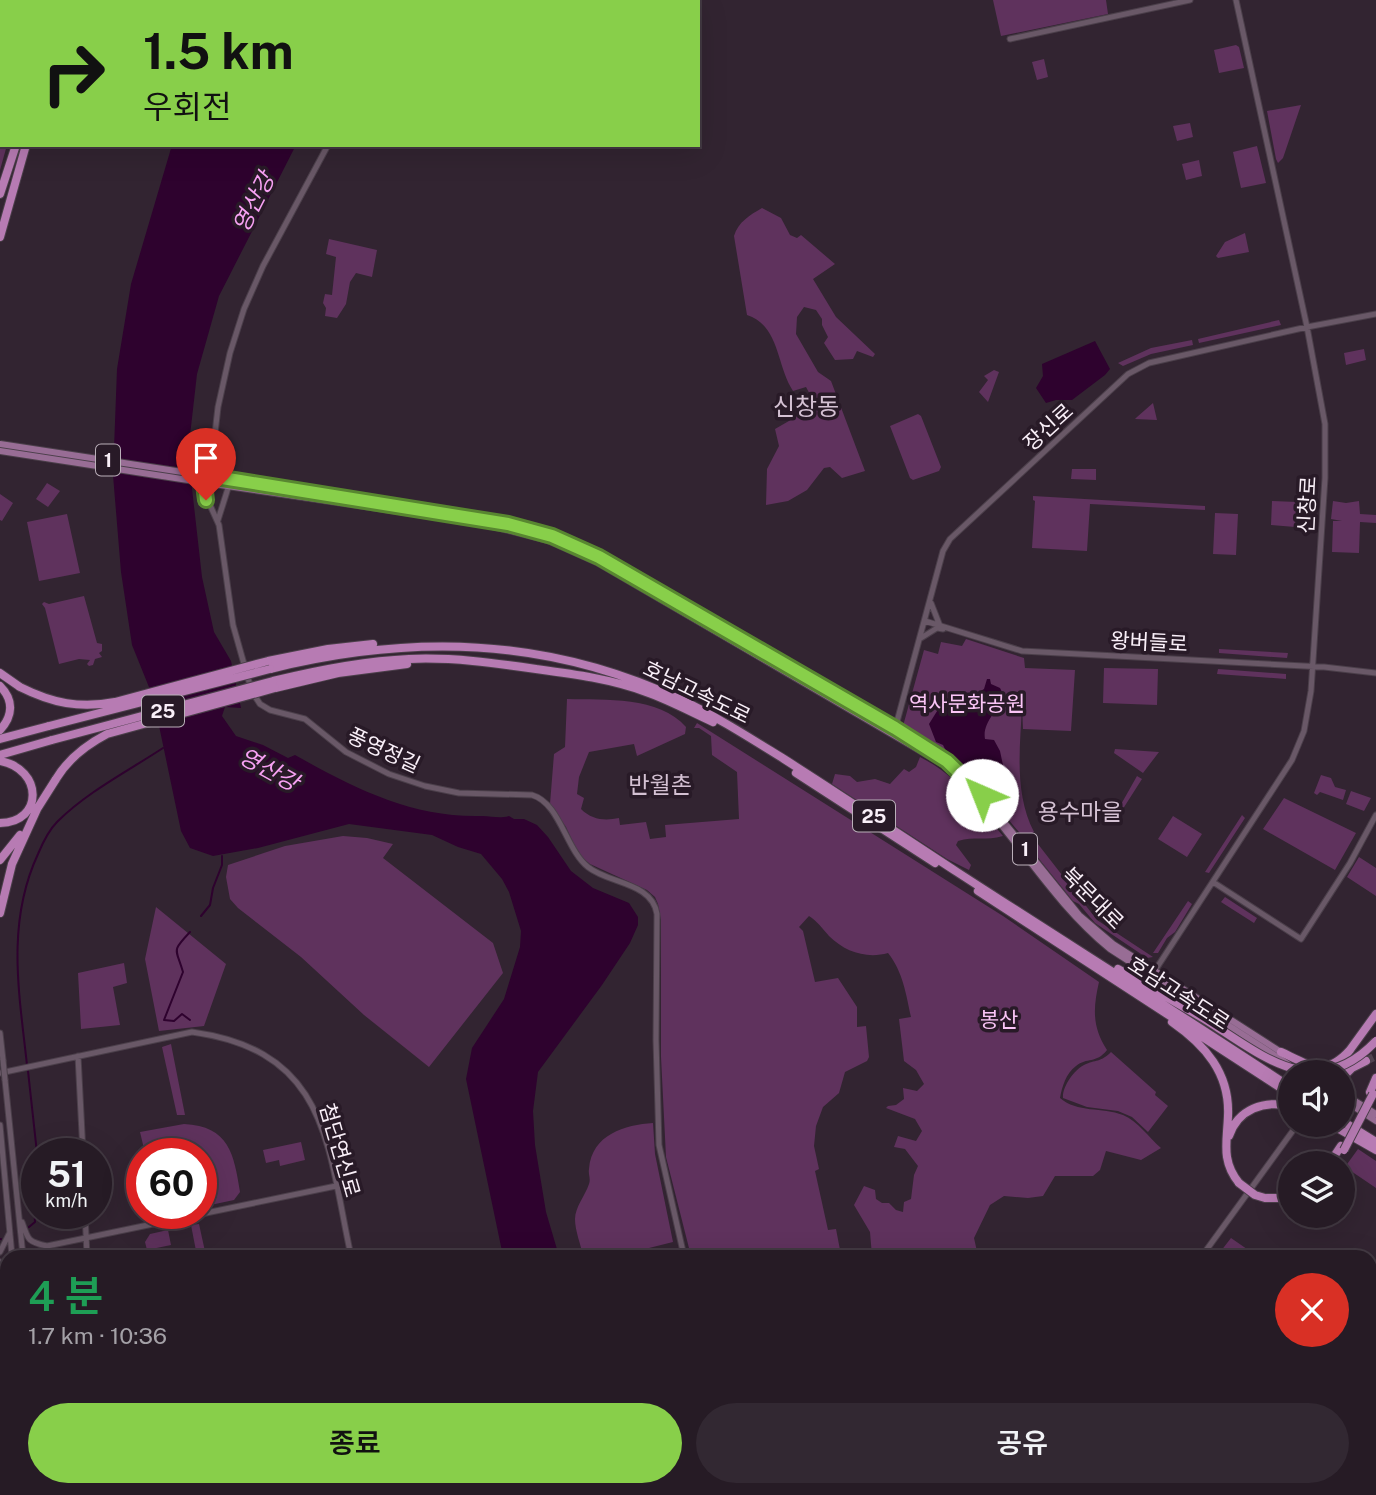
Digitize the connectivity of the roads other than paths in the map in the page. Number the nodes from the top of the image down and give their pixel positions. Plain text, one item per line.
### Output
1 (1190, 0) edge
2 (1236, 0) edge
3 (1010, 39) dead end
4 (15, 147) edge
5 (25, 147) edge
6 (327, 147) edge
7 (0, 194) edge
8 (0, 237) edge
9 (1376, 314) edge
10 (1307, 327) junction
11 (214, 442) junction
12 (0, 444) edge
13 (0, 451) edge
14 (217, 480) junction
15 (229, 485) junction
16 (218, 520) junction
17 (931, 600) junction
18 (925, 621) junction
19 (944, 627) junction
20 (921, 638) junction
21 (269, 665) junction
22 (1313, 667) junction
23 (0, 673) edge
24 (1376, 673) edge
25 (2, 682) edge
26 (274, 685) junction
27 (20, 687) junction
28 (679, 702) junction
29 (702, 714) junction
30 (0, 730) edge
31 (894, 731) junction
32 (0, 739) edge
33 (0, 754) edge
34 (0, 761) edge
35 (38, 807) junction
36 (1376, 815) edge
37 (0, 823) edge
38 (0, 860) edge
39 (1213, 881) junction
40 (0, 914) edge
41 (1076, 948) junction
42 (1154, 972) junction
43 (1110, 977) junction
44 (1376, 1014) edge
45 (0, 1034) edge
46 (1376, 1041) edge
47 (1350, 1051) junction
48 (1281, 1052) junction
49 (78, 1056) junction
50 (1282, 1060) edge
51 (1293, 1060) edge
52 (1344, 1060) edge
53 (1366, 1061) tunnel mouth
54 (1355, 1066) edge
55 (0, 1073) edge
56 (1376, 1078) edge
57 (1278, 1079) edge
58 (1278, 1086) edge
59 (1373, 1091) edge
60 (1278, 1104) edge
61 (1355, 1105) edge
62 (1355, 1107) edge
63 (1376, 1114) edge
64 (1376, 1121) edge
65 (0, 1125) edge
66 (1355, 1129) edge
67 (1355, 1136) edge
68 (1288, 1137) edge
69 (1353, 1137) edge
70 (82, 1138) edge
71 (1376, 1142) edge
72 (1376, 1150) edge
73 (1337, 1151) edge
74 (1342, 1151) edge
75 (1240, 1182) junction
76 (336, 1186) junction
77 (1278, 1195) edge
78 (20, 1216) junction
79 (85, 1229) edge
80 (10, 1231) junction
81 (85, 1239) junction
82 (47, 1246) junction
83 (1, 1250) edge
84 (12, 1250) edge
85 (23, 1250) edge
86 (41, 1250) edge
87 (86, 1250) edge
88 (350, 1250) edge
89 (683, 1250) edge
90 (1206, 1250) edge

1 - 3 street
2 - 10 street, 신창로
4 - 7 highway
5 - 8 highway
6 - 11 street, 풍영정길
9 - 10 street, 장신로
10 - 17 street, 장신로
10 - 22 street, 신창로
11 - 14 street
11 - 16 street, 풍영정길
12 - 14 main road, 1, bridge
13 - 14 main road, 1, bridge
14 - 15 main road, 북문대로 / 1
14 - 31 main road, 북문대로 / 1
15 - 16 street
15 - 31 main road, 북문대로 / 1
16 - 89 street, 풍영정길
17 - 18 street, 장신로
17 - 19 street
18 - 19 street, 왕버들로
18 - 20 street, 장신로
19 - 20 street
19 - 22 street, 왕버들로
20 - 31 street, 장신로
21 - 27 highway, bridge
21 - 28 highway, 호남고속도로 / 25
21 - 32 highway, 호남고속도로 / 25, bridge
22 - 24 street, 왕버들로
22 - 39 street, 신창로
23 - 27 highway
25 - 27 highway
25 - 30 highway
26 - 28 highway, 호남고속도로 / 25
26 - 33 highway, 호남고속도로 / 25, bridge
26 - 35 highway, bridge
28 - 29 highway, 호남고속도로 / 25
29 - 41 highway, 호남고속도로 / 25
29 - 43 highway, 호남고속도로 / 25
31 - 42 main road, 북문대로 / 1
34 - 37 highway
35 - 38 highway
35 - 40 highway
36 - 39 street
39 - 42 street, 신창로
41 - 46 highway, bridge
41 - 57 highway, 호남고속도로 / 25
42 - 48 main road, 북문대로 / 1
42 - 50 main road, 북문대로 / 1
43 - 58 highway, 호남고속도로 / 25
43 - 75 highway
44 - 47 highway
45 - 78 street, bridge
47 - 48 highway
47 - 52 highway
48 - 51 main road, 북문대로 / 1
49 - 55 street, 첨단연신로
49 - 70 street
49 - 76 street, 첨단연신로
53 - 54 highway
56 - 59 highway
59 - 73 highway, bridge
59 - 74 highway, bridge
60 - 75 highway
61 - 63 main road
62 - 64 main road
65 - 80 street
66 - 71 highway
67 - 72 highway
68 - 90 street
69 - 72 highway
75 - 77 highway, bridge
76 - 81 street
76 - 88 street, 첨단연신로
78 - 82 street
78 - 85 street
79 - 81 street
80 - 83 street
80 - 84 street
81 - 82 street
81 - 87 street
82 - 86 street

